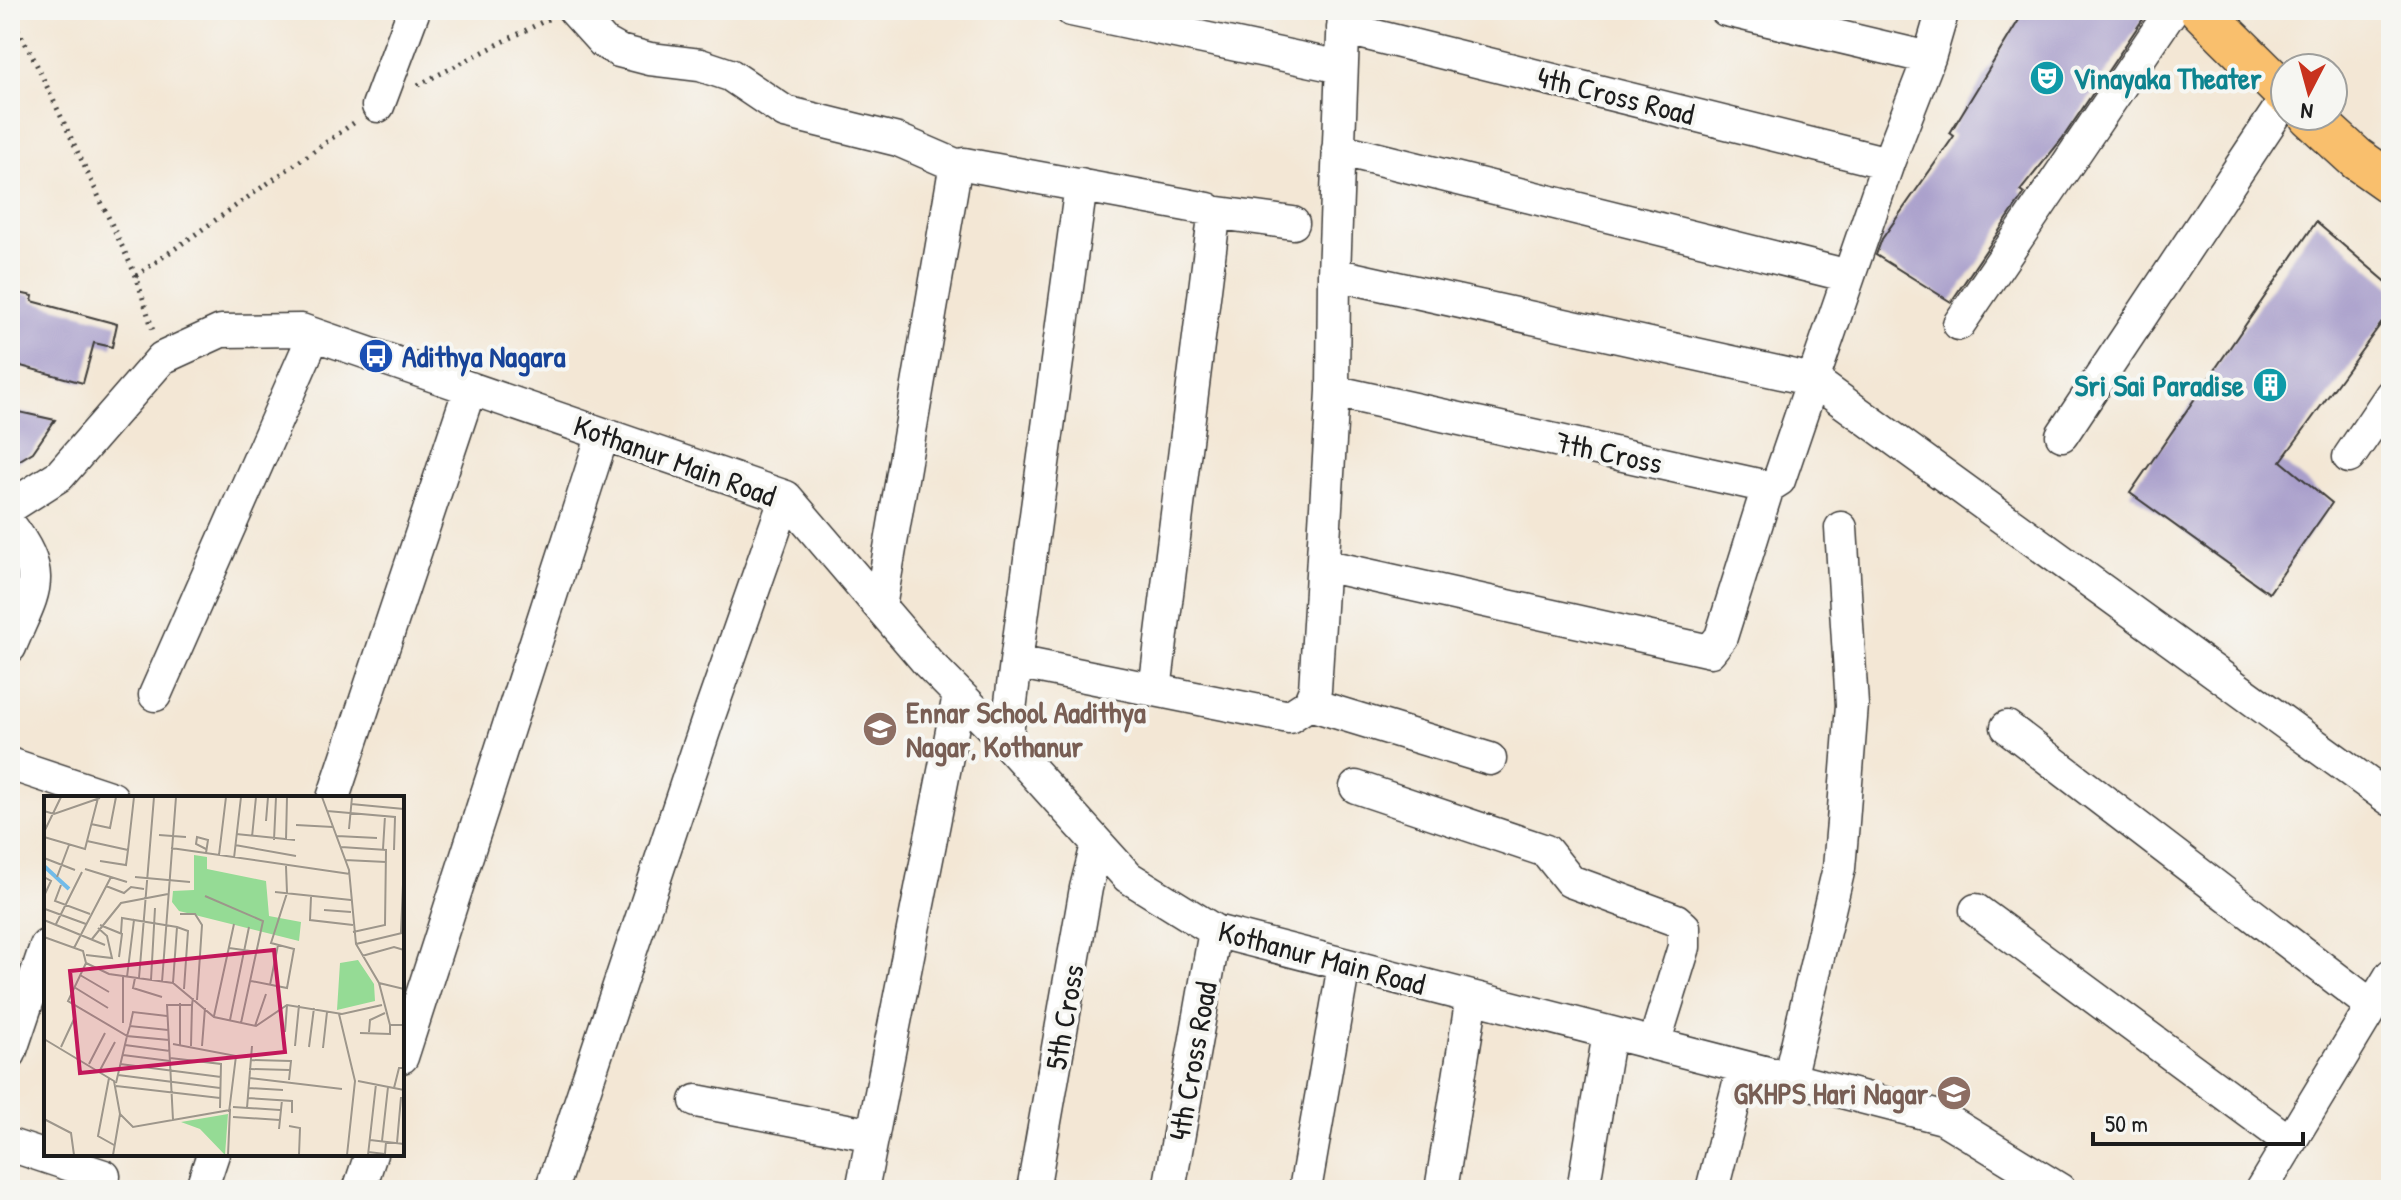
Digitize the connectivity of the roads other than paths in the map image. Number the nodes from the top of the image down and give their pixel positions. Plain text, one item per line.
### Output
1 (414, 10) edge
2 (1071, 10) edge
3 (1726, 10) edge
4 (1943, 10) edge
5 (2172, 10) edge
6 (2201, 10) edge
7 (563, 13) edge
8 (1343, 19) edge
9 (1929, 58) junction
10 (1341, 67) junction
11 (2269, 77) edge
12 (378, 106) road end
13 (2269, 124) edge
14 (2327, 132) edge
15 (1338, 149) junction
16 (1888, 163) junction
17 (958, 166) junction
18 (2391, 183) edge
19 (1081, 185) junction
20 (1212, 212) junction
21 (1293, 223) dead end
22 (1334, 274) junction
23 (1849, 276) junction
24 (1959, 324) dead end
25 (314, 335) junction
26 (1813, 380) junction
27 (470, 388) junction
28 (1333, 391) junction
29 (2391, 395) edge
30 (603, 434) junction
31 (2062, 435) dead end
32 (2349, 457) dead end
33 (1768, 487) junction
34 (786, 497) junction
35 (10, 507) edge
36 (10, 525) edge
37 (1841, 528) dead end
38 (1323, 565) junction
39 (880, 607) junction
40 (10, 647) edge
41 (1016, 662) junction
42 (1155, 690) junction
43 (155, 695) dead end
44 (959, 695) junction
45 (1309, 704) junction
46 (2007, 727) dead end
47 (1006, 742) junction
48 (1490, 759) dead end
49 (10, 764) edge
50 (1356, 787) dead end
51 (102, 796) edge
52 (334, 796) edge
53 (2391, 800) edge
54 (1097, 845) junction
55 (1976, 910) dead end
56 (1215, 931) junction
57 (44, 952) edge
58 (1344, 965) junction
59 (2391, 975) edge
60 (1472, 997) junction
61 (2372, 1006) junction
62 (1609, 1033) junction
63 (1654, 1044) junction
64 (404, 1051) edge
65 (10, 1053) edge
66 (1743, 1067) junction
67 (1789, 1079) junction
68 (696, 1101) dead end
69 (873, 1135) junction
70 (2290, 1142) junction
71 (10, 1145) edge
72 (212, 1156) edge
73 (370, 1156) edge
74 (104, 1176) dead end
75 (203, 1189) edge
76 (359, 1190) edge
77 (551, 1190) edge
78 (862, 1190) edge
79 (1033, 1190) edge
80 (1169, 1190) edge
81 (1305, 1190) edge
82 (1441, 1190) edge
83 (1583, 1190) edge
84 (1712, 1190) edge
85 (2060, 1190) edge
86 (2261, 1190) edge

1 - 12 street
2 - 10 street
3 - 9 street
4 - 9 street
5 - 24 street
6 - 11 main road
7 - 17 street
8 - 10 street
8 - 16 street, 4th Cross Road
9 - 16 street
10 - 15 street
13 - 31 street
14 - 18 main road
15 - 22 street
15 - 23 street
16 - 23 street
17 - 19 street
17 - 39 street
19 - 20 street
19 - 41 street
20 - 21 street
20 - 42 street
22 - 26 street
22 - 28 street
23 - 26 street
25 - 27 street, Kothanur Main Road
25 - 35 street, Kothanur Main Road
25 - 43 street
26 - 33 street
26 - 53 street
27 - 30 street, Kothanur Main Road
27 - 52 street
28 - 33 street, 7th Cross
28 - 38 street
29 - 32 street
30 - 34 street, Kothanur Main Road
30 - 64 street
33 - 38 street
34 - 39 street, Kothanur Main Road
34 - 77 street
36 - 40 street
37 - 67 street
38 - 45 street
39 - 44 street, Kothanur Main Road
41 - 42 street
41 - 47 street
42 - 45 street
44 - 47 street, Kothanur Main Road
44 - 69 street
45 - 48 street
46 - 61 street
47 - 54 street, Kothanur Main Road
49 - 51 street
50 - 63 street
54 - 56 street, Kothanur Main Road
54 - 79 street, 5th Cross
55 - 70 street
56 - 58 street, Kothanur Main Road
56 - 80 street, 4th Cross Road
57 - 65 street
58 - 60 street, Kothanur Main Road
58 - 81 street
59 - 61 street
60 - 62 street, Kothanur Main Road
60 - 82 street
61 - 70 street
62 - 63 street, Kothanur Main Road
62 - 83 street
63 - 66 street, Kothanur Main Road
66 - 67 street, Kothanur Main Road
66 - 84 street
67 - 85 street, Kothanur Main Road
68 - 69 street
69 - 78 street
70 - 86 street
71 - 74 street
72 - 75 street
73 - 76 street

